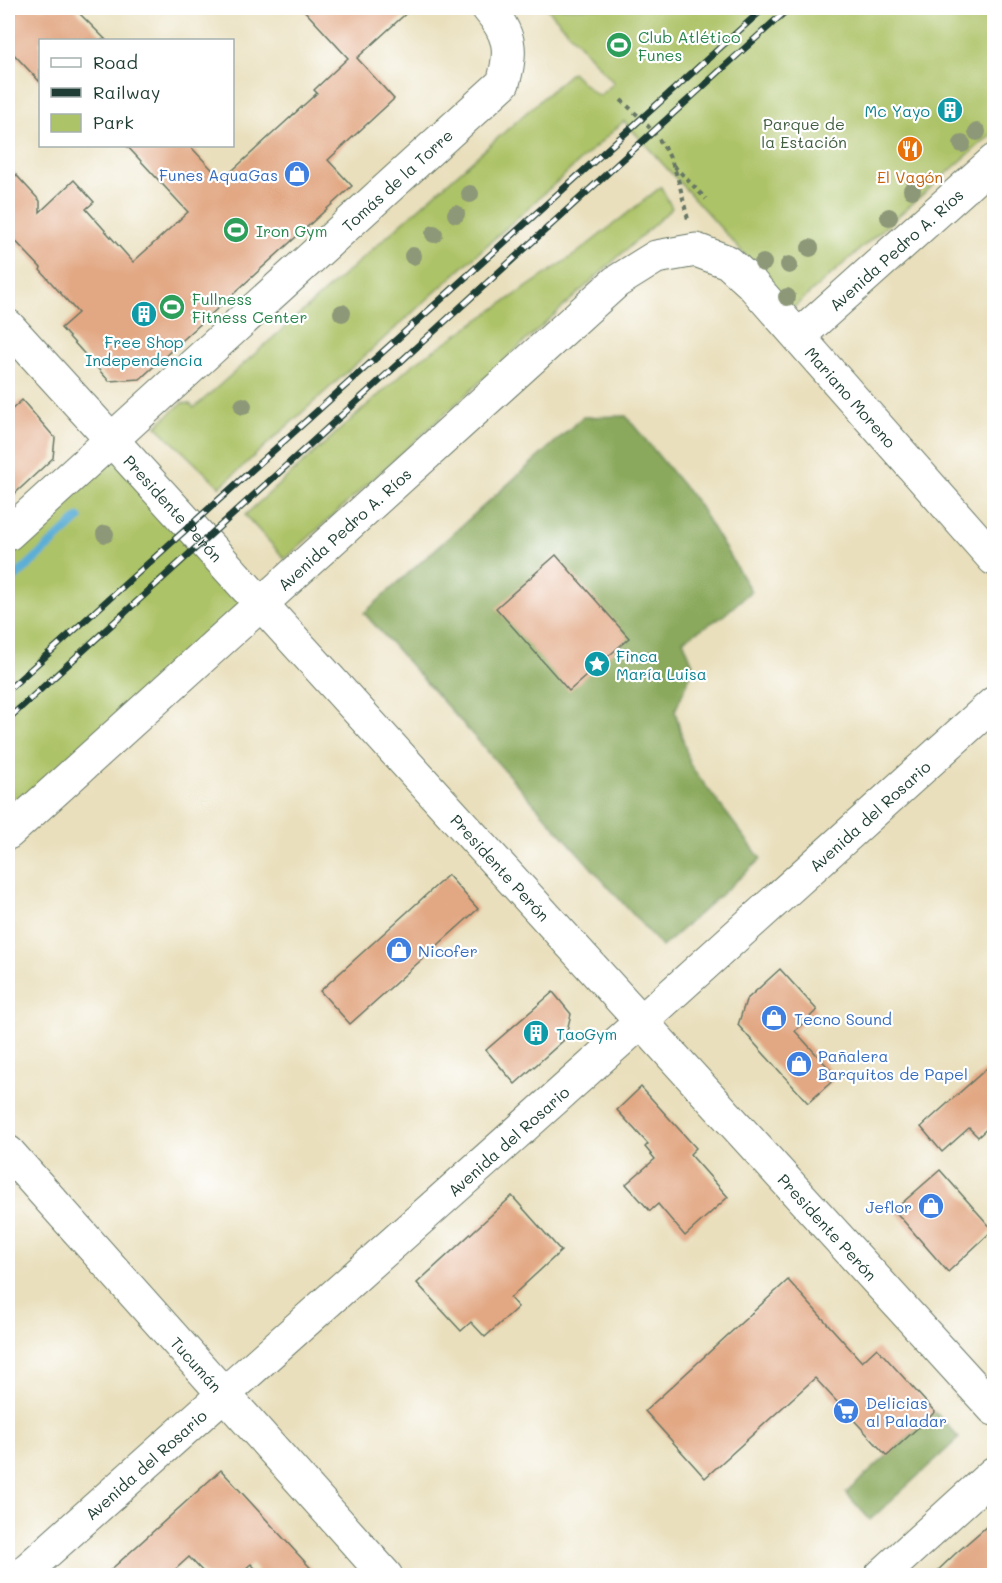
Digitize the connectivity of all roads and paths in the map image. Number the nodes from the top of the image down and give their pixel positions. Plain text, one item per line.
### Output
1 (488, 8) edge
2 (621, 100) dead end
3 (994, 161) edge
4 (673, 165) junction
5 (706, 199) dead end
6 (696, 250) junction
7 (8, 326) edge
8 (799, 336) junction
9 (111, 440) junction
10 (8, 534) edge
11 (994, 559) edge
12 (261, 604) junction
13 (994, 703) edge
14 (8, 833) edge
15 (642, 1021) junction
16 (8, 1152) edge
17 (224, 1394) junction
18 (994, 1409) edge
19 (994, 1473) edge
20 (20, 1575) edge
21 (386, 1575) edge
22 (881, 1575) edge

1 - 9 street, Tomás de la Torre
2 - 4 path
3 - 8 street, Avenida Pedro A. Ríos
4 - 5 path
4 - 6 path
6 - 8 street, Mariano Moreno
6 - 12 street, Avenida Pedro A. Ríos
7 - 9 street, Presidente Perón
8 - 11 street, Mariano Moreno
9 - 10 street, Tomás de la Torre
9 - 12 street, Presidente Perón
12 - 14 street, Avenida Pedro A. Ríos
12 - 15 street, Presidente Perón
13 - 15 street, Avenida del Rosario
15 - 17 street, Avenida del Rosario
15 - 18 street, Presidente Perón
16 - 17 street, Tucumán
17 - 20 street, Avenida del Rosario
17 - 21 street, Tucumán
19 - 22 street

